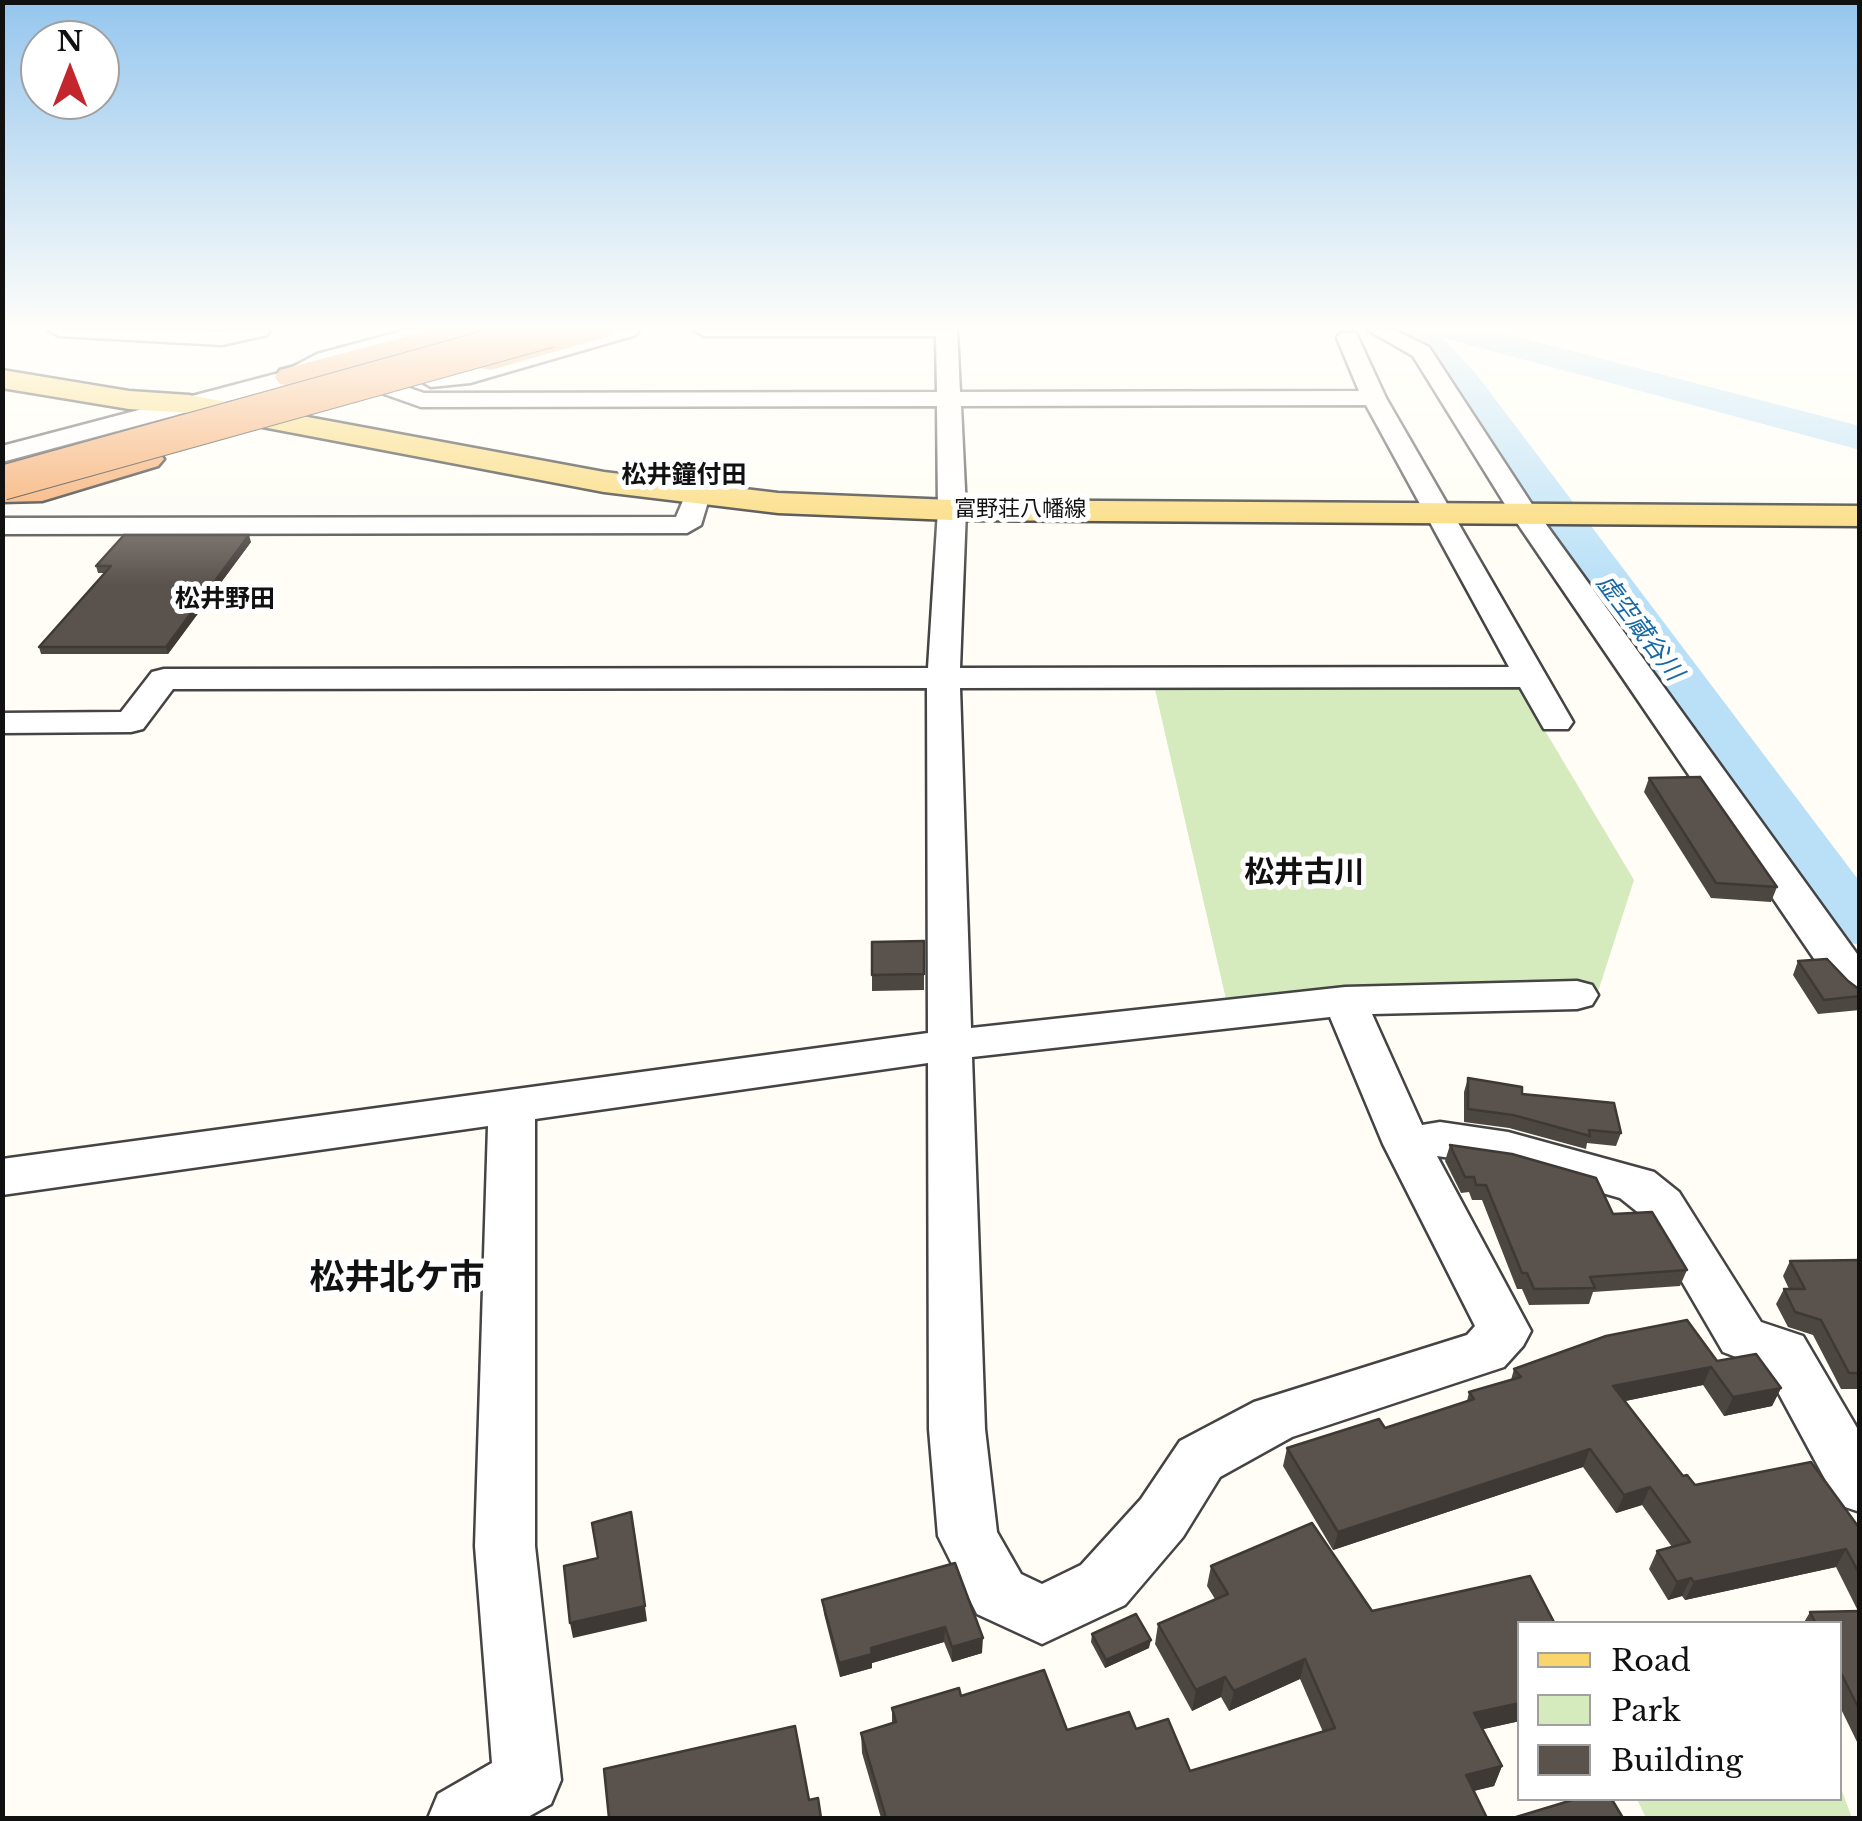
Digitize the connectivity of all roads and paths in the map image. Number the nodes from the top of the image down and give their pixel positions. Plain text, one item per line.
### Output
1 (147, 415) edge
2 (217, 415) edge
3 (244, 415) edge
4 (245, 415) edge
5 (248, 415) edge
6 (268, 415) edge
7 (303, 415) edge
8 (949, 415) edge
9 (1384, 415) edge
10 (1464, 415) edge
11 (279, 422) junction
12 (68, 436) junction
13 (2, 440) edge
14 (168, 453) joint
15 (6, 494) edge
16 (696, 494) junction
17 (952, 510) junction
18 (1439, 513) junction
19 (1531, 514) junction
20 (1860, 516) edge
21 (1531, 676) junction
22 (944, 677) junction
23 (1556, 722) dead end
24 (2, 723) edge
25 (1860, 983) edge
26 (1578, 994) dead end
27 (1345, 1001) junction
28 (950, 1044) junction
29 (512, 1104) junction
30 (1407, 1144) junction
31 (2, 1177) edge
32 (1860, 1487) edge
33 (462, 1818) edge

1 - 12 street
2 - 15 highway
3 - 11 main road, 富野荘八幡線
4 - 15 highway
5 - 15 highway, bridge
6 - 15 highway, bridge
7 - 11 street
8 - 17 street
9 - 18 street
10 - 19 street
11 - 14 street
11 - 16 main road, 富野荘八幡線
12 - 13 street
12 - 15 street
14 - 15 highway
15 - 16 street
16 - 17 main road, 富野荘八幡線
17 - 18 main road, 富野荘八幡線
17 - 22 street
18 - 19 main road, 富野荘八幡線
18 - 21 street
19 - 20 main road, 富野荘八幡線
19 - 25 street
21 - 22 street
21 - 23 street
22 - 24 street
22 - 28 street
26 - 27 street
27 - 28 street
27 - 30 street
28 - 29 street
28 - 30 street
29 - 31 street
29 - 33 street
30 - 32 street

